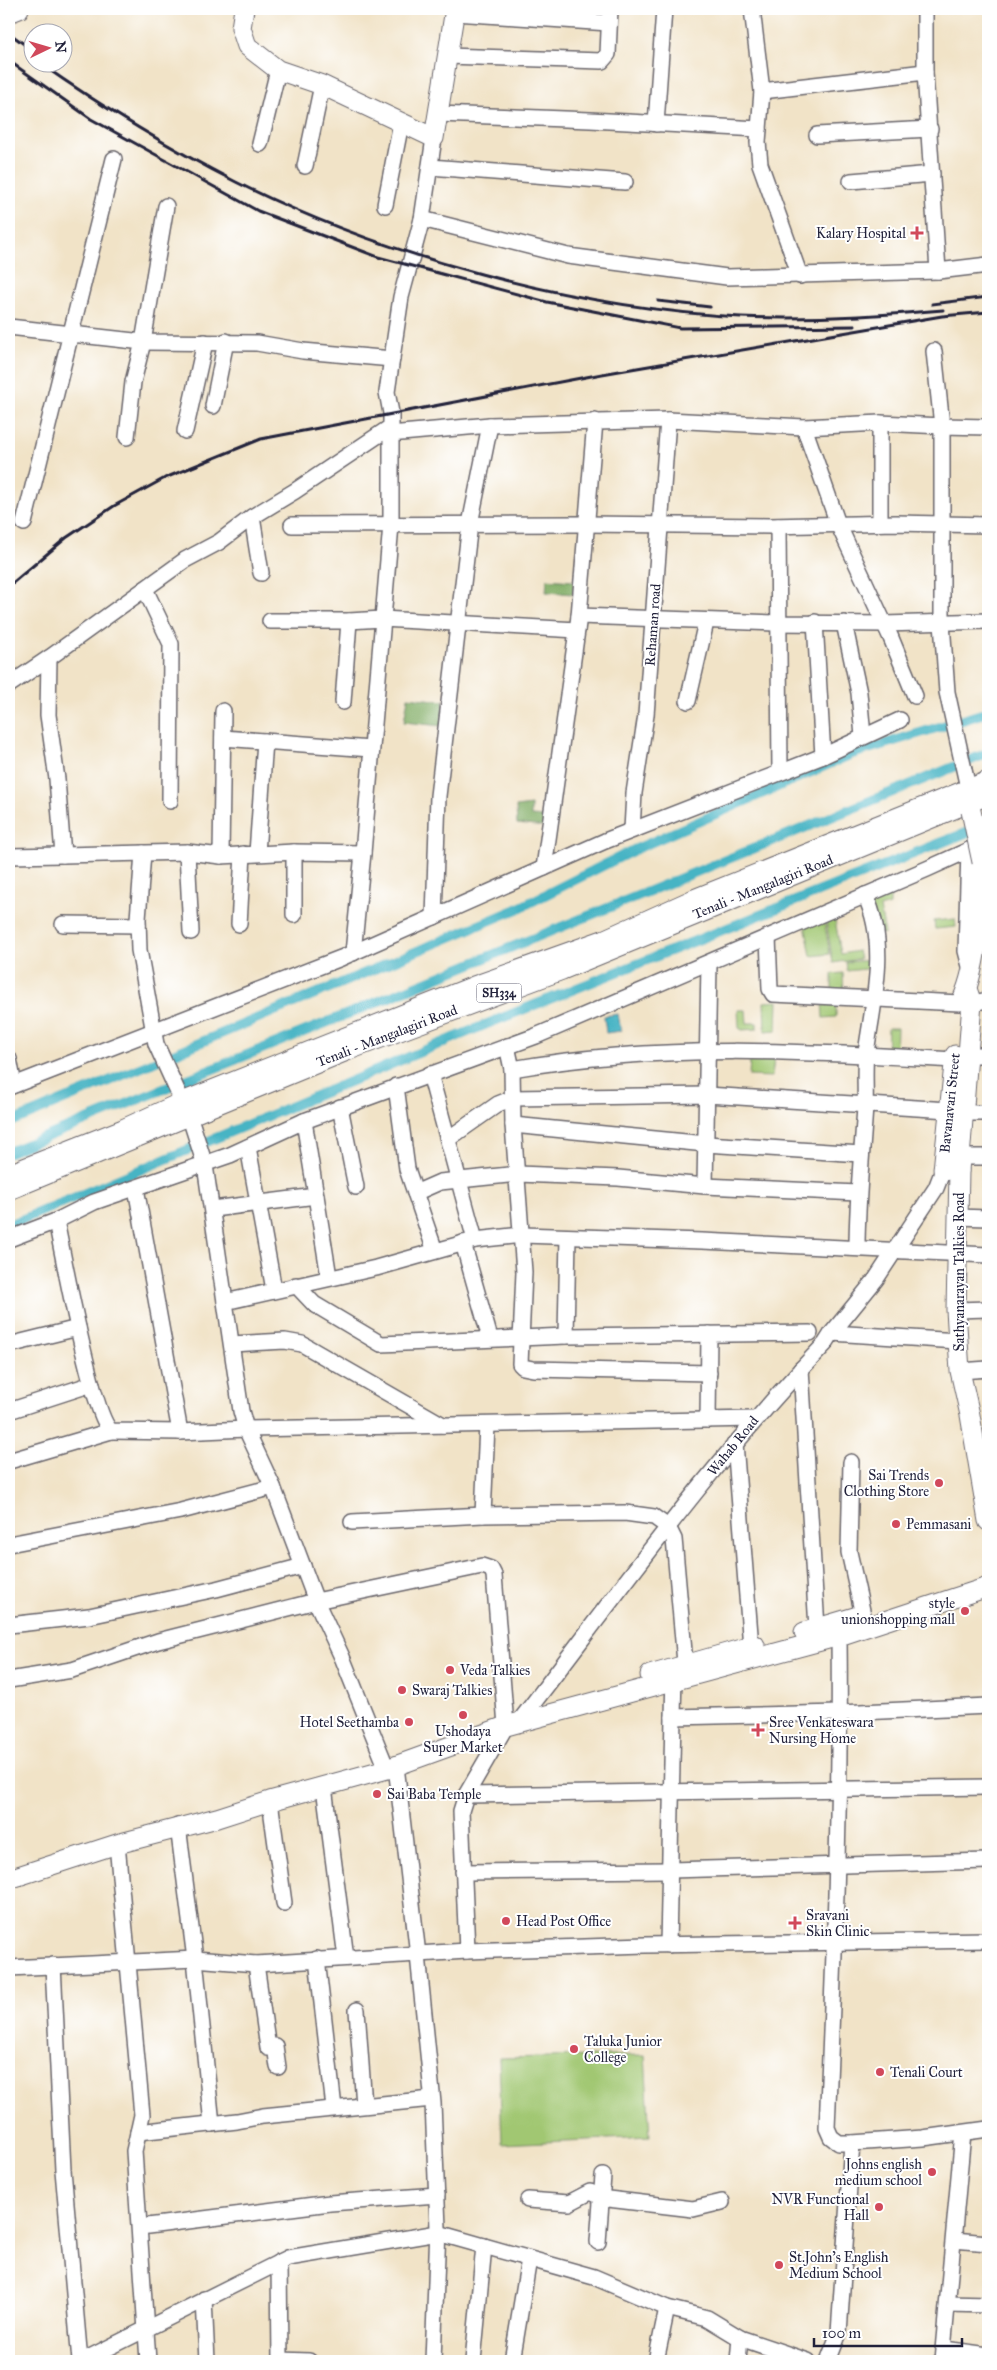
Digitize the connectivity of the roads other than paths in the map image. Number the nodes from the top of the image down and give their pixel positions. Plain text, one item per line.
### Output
1 (19, 9) edge
2 (244, 9) edge
3 (664, 9) edge
4 (752, 9) edge
5 (925, 9) edge
6 (454, 11) edge
7 (9, 13) edge
8 (609, 16) edge
9 (447, 56) junction
10 (278, 70) junction
11 (925, 72) junction
12 (322, 85) junction
13 (762, 92) junction
14 (438, 114) junction
15 (401, 123) junction
16 (656, 124) junction
17 (930, 129) junction
18 (759, 130) junction
19 (817, 135) dead end
20 (434, 138) junction
21 (260, 144) dead end
22 (114, 159) dead end
23 (305, 166) dead end
24 (430, 166) junction
25 (932, 174) junction
26 (851, 181) dead end
27 (625, 182) dead end
28 (385, 205) dead end
29 (166, 206) dead end
30 (422, 219) junction
31 (988, 265) edge
32 (938, 271) junction
33 (800, 276) junction
34 (9, 328) edge
35 (70, 336) junction
36 (143, 342) junction
37 (205, 342) junction
38 (226, 342) junction
39 (934, 351) dead end
40 (392, 359) junction
41 (213, 406) dead end
42 (668, 420) junction
43 (595, 421) junction
44 (880, 423) junction
45 (490, 425) junction
46 (942, 426) junction
47 (804, 427) junction
48 (988, 427) edge
49 (185, 431) dead end
50 (390, 431) junction
51 (127, 437) dead end
52 (252, 517) junction
53 (24, 523) dead end
54 (880, 523) junction
55 (470, 524) junction
56 (585, 524) junction
57 (838, 524) junction
58 (292, 525) dead end
59 (391, 525) junction
60 (660, 525) junction
61 (943, 525) junction
62 (988, 525) edge
63 (778, 526) junction
64 (261, 573) dead end
65 (145, 589) junction
66 (653, 618) junction
67 (382, 619) junction
68 (270, 621) dead end
69 (988, 621) edge
70 (349, 622) junction
71 (706, 622) junction
72 (815, 622) junction
73 (578, 623) junction
74 (778, 623) junction
75 (844, 623) junction
76 (942, 623) junction
77 (459, 624) junction
78 (884, 624) junction
79 (48, 658) junction
80 (9, 684) edge
81 (915, 696) dead end
82 (688, 701) dead end
83 (343, 702) dead end
84 (223, 711) dead end
85 (900, 720) dead end
86 (864, 736) junction
87 (223, 738) junction
88 (265, 741) junction
89 (371, 749) junction
90 (823, 756) junction
91 (780, 772) junction
92 (988, 781) edge
93 (968, 795) junction
94 (988, 795) edge
95 (170, 801) dead end
96 (632, 830) junction
97 (987, 840) edge
98 (187, 852) junction
99 (294, 852) junction
100 (143, 853) junction
101 (363, 853) junction
102 (250, 854) junction
103 (63, 855) junction
104 (9, 856) edge
105 (221, 856) junction
106 (980, 857) edge
107 (544, 868) junction
108 (865, 895) junction
109 (988, 897) edge
110 (294, 915) dead end
111 (434, 918) junction
112 (63, 924) dead end
113 (239, 924) dead end
114 (138, 925) junction
115 (191, 932) dead end
116 (768, 937) junction
117 (353, 953) junction
118 (709, 964) junction
119 (972, 993) edge
120 (876, 998) junction
121 (155, 1038) junction
122 (507, 1046) junction
123 (708, 1052) junction
124 (866, 1055) junction
125 (988, 1055) edge
126 (961, 1058) junction
127 (9, 1060) edge
128 (512, 1069) junction
129 (430, 1074) junction
130 (12, 1086) edge
131 (396, 1086) junction
132 (707, 1095) junction
133 (513, 1098) junction
134 (865, 1106) junction
135 (340, 1107) junction
136 (185, 1108) junction
137 (956, 1112) junction
138 (988, 1113) edge
139 (304, 1121) junction
140 (513, 1125) junction
141 (448, 1139) junction
142 (706, 1144) junction
143 (248, 1147) junction
144 (861, 1154) junction
145 (988, 1157) edge
146 (203, 1160) junction
147 (954, 1166) junction
148 (9, 1174) edge
149 (518, 1174) junction
150 (460, 1181) junction
151 (705, 1186) junction
152 (356, 1187) dead end
153 (136, 1188) junction
154 (9, 1190) edge
155 (415, 1193) junction
156 (858, 1193) junction
157 (316, 1196) junction
158 (259, 1203) junction
159 (213, 1209) junction
160 (957, 1217) junction
161 (988, 1218) edge
162 (56, 1221) junction
163 (522, 1235) junction
164 (568, 1236) junction
165 (9, 1240) edge
166 (469, 1242) junction
167 (857, 1248) junction
168 (895, 1250) junction
169 (435, 1251) junction
170 (956, 1254) junction
171 (988, 1255) edge
172 (329, 1277) junction
173 (296, 1285) junction
174 (274, 1290) junction
175 (225, 1302) junction
176 (988, 1309) edge
177 (956, 1310) junction
178 (78, 1328) junction
179 (810, 1333) dead end
180 (832, 1333) junction
181 (709, 1334) junction
182 (566, 1336) junction
183 (490, 1338) junction
184 (521, 1338) junction
185 (958, 1341) junction
186 (232, 1344) junction
187 (9, 1345) edge
188 (801, 1369) junction
189 (988, 1369) edge
190 (960, 1371) junction
191 (709, 1374) junction
192 (92, 1384) junction
193 (9, 1411) edge
194 (755, 1419) junction
195 (708, 1420) junction
196 (487, 1424) junction
197 (443, 1425) junction
198 (246, 1429) junction
199 (110, 1431) junction
200 (180, 1432) junction
201 (735, 1443) junction
202 (9, 1461) edge
203 (851, 1462) dead end
204 (273, 1487) junction
205 (483, 1515) junction
206 (988, 1521) edge
207 (352, 1522) dead end
208 (668, 1527) junction
209 (9, 1544) edge
210 (303, 1566) junction
211 (988, 1574) edge
212 (988, 1587) edge
213 (316, 1601) junction
214 (864, 1621) junction
215 (9, 1625) edge
216 (817, 1628) junction
217 (837, 1629) junction
218 (751, 1647) junction
219 (680, 1673) junction
220 (9, 1680) edge
221 (988, 1706) edge
222 (840, 1713) junction
223 (672, 1717) junction
224 (515, 1719) junction
225 (388, 1764) junction
226 (324, 1787) junction
227 (988, 1787) edge
228 (838, 1788) junction
229 (671, 1791) junction
230 (466, 1795) junction
231 (270, 1801) junction
232 (178, 1826) junction
233 (117, 1844) junction
234 (988, 1861) edge
235 (836, 1864) junction
236 (9, 1866) edge
237 (670, 1870) junction
238 (463, 1872) junction
239 (9, 1879) edge
240 (284, 1904) dead end
241 (988, 1940) edge
242 (835, 1943) junction
243 (668, 1945) junction
244 (467, 1951) junction
245 (418, 1955) junction
246 (346, 1958) junction
247 (195, 1959) junction
248 (317, 1960) junction
249 (128, 1962) junction
250 (256, 1964) junction
251 (53, 1966) junction
252 (9, 1968) edge
253 (357, 2010) dead end
254 (278, 2067) dead end
255 (432, 2099) junction
256 (364, 2105) junction
257 (334, 2108) junction
258 (212, 2124) junction
259 (988, 2129) edge
260 (138, 2132) junction
261 (963, 2133) junction
262 (852, 2143) junction
263 (604, 2176) dead end
264 (437, 2195) junction
265 (601, 2196) junction
266 (528, 2200) dead end
267 (722, 2202) dead end
268 (140, 2227) junction
269 (438, 2233) junction
270 (954, 2240) junction
271 (598, 2242) dead end
272 (988, 2243) edge
273 (484, 2246) junction
274 (529, 2259) junction
275 (279, 2262) junction
276 (204, 2299) junction
277 (948, 2304) junction
278 (988, 2306) edge
279 (667, 2308) junction
280 (145, 2330) junction
281 (740, 2338) junction
282 (943, 2355) edge
283 (988, 2355) edge
284 (81, 2361) edge
285 (148, 2361) edge
286 (207, 2361) edge
287 (280, 2361) edge
288 (310, 2361) edge
289 (432, 2361) edge
290 (474, 2361) edge
291 (512, 2361) edge
292 (656, 2361) edge
293 (738, 2361) edge
294 (808, 2361) edge
295 (828, 2361) edge

1 - 7 main road
2 - 10 main road
3 - 16 street
4 - 13 street
5 - 11 street
6 - 8 street
6 - 9 main road
8 - 9 street
9 - 14 main road
10 - 12 main road
10 - 21 street
11 - 13 street
11 - 17 street
12 - 15 main road
12 - 23 street
13 - 18 street
14 - 16 street
14 - 20 main road
15 - 20 main road
15 - 28 street
16 - 18 street
17 - 19 street
17 - 25 street
18 - 33 street
20 - 24 street
22 - 35 street
24 - 27 street
24 - 30 street
25 - 26 street
25 - 32 street
29 - 36 street
30 - 33 street
30 - 40 street
31 - 32 street
32 - 33 street
34 - 35 street
35 - 36 street
35 - 53 street
36 - 37 street
36 - 51 street
37 - 38 street
37 - 49 street
38 - 40 street
38 - 41 street
39 - 46 street
40 - 50 street
42 - 43 street
42 - 47 street
42 - 60 street, Rehaman road
43 - 45 street
43 - 56 street
44 - 46 street
44 - 47 street
44 - 54 street
45 - 50 street
45 - 55 street
46 - 48 street
46 - 61 street
47 - 57 street
50 - 52 street
50 - 59 street
52 - 64 street
52 - 65 street
54 - 57 street
54 - 61 street
55 - 56 street
55 - 59 street
55 - 77 street
56 - 60 street
56 - 73 street
57 - 63 street
57 - 78 street
58 - 59 street
59 - 67 street
60 - 63 street
60 - 66 street, Rehaman road
61 - 62 street
61 - 76 street
63 - 74 street
65 - 79 street
65 - 95 street
66 - 71 street
66 - 73 street
66 - 96 street, Rehaman road
67 - 70 street
67 - 77 street
67 - 89 street
68 - 70 street
69 - 76 street
70 - 83 street
71 - 74 street
71 - 82 street
72 - 74 street
72 - 75 street
72 - 90 street
73 - 77 street
73 - 107 street
74 - 91 street
75 - 78 street
75 - 86 street
76 - 78 street
76 - 93 street
77 - 111 street
78 - 81 street
79 - 80 street
79 - 103 street
84 - 87 street
85 - 86 street
86 - 90 street
87 - 88 street
87 - 105 street
88 - 89 street
88 - 102 street
89 - 101 street
90 - 91 street
91 - 96 street
92 - 93 main road, SH334
93 - 94 main road, SH334
93 - 106 main road, Bavanavari Street, bridge
93 - 136 main road, SH334
96 - 107 street
97 - 106 street
98 - 100 street
98 - 105 street
98 - 115 street
99 - 101 street
99 - 102 street
99 - 110 street
100 - 103 street
100 - 114 street
101 - 117 street
102 - 105 street
102 - 113 street
103 - 104 street
106 - 108 street
106 - 119 main road, Bavanavari Street
107 - 111 street
108 - 116 street
108 - 120 street
109 - 119 street
111 - 117 street
112 - 114 street
114 - 121 street
116 - 118 street
116 - 120 street
117 - 121 street
118 - 122 street
118 - 123 street
119 - 120 street
119 - 126 main road, Bavanavari Street
120 - 124 street
121 - 130 street
121 - 136 street
122 - 128 street
122 - 129 street
123 - 124 street
123 - 128 street
123 - 132 street
124 - 126 street
124 - 134 street
125 - 126 street
126 - 137 main road, Bavanavari Street
127 - 130 street
128 - 133 street
129 - 131 street
129 - 141 street
131 - 135 street
131 - 155 street
132 - 133 street
132 - 134 street
132 - 142 street
133 - 140 street
133 - 141 street
134 - 137 street
134 - 144 street
135 - 139 street
135 - 152 street
136 - 146 street
136 - 148 main road, SH334
136 - 154 main road, SH334
137 - 138 street
137 - 147 main road, Bavanavari Street
139 - 143 street
139 - 157 street
140 - 142 street
140 - 149 street
141 - 150 street
142 - 144 street
142 - 151 street
143 - 146 street
143 - 158 street
144 - 156 street
145 - 147 street
146 - 153 street
146 - 159 street
147 - 160 main road, Sathyanarayan Talkies Road
147 - 168 street, Wahab Road
149 - 150 street
149 - 151 street
149 - 163 street
150 - 155 street
150 - 166 street
151 - 156 street
153 - 162 street
153 - 200 street
155 - 169 street
156 - 167 street
157 - 158 street
157 - 172 street
158 - 159 street
158 - 174 street
159 - 175 street
160 - 161 street
160 - 170 main road, Sathyanarayan Talkies Road
162 - 165 street
162 - 178 street
163 - 164 street
163 - 166 street
163 - 184 street
164 - 167 street
164 - 182 street
166 - 169 street
166 - 183 street
167 - 168 street
168 - 170 street
168 - 180 street, Wahab Road
169 - 172 street
170 - 171 street
170 - 177 main road, Sathyanarayan Talkies Road
172 - 173 street
173 - 174 street
173 - 183 street
174 - 175 street
175 - 186 street
176 - 177 street
177 - 185 main road, Sathyanarayan Talkies Road
178 - 187 street
178 - 192 street
179 - 181 street
180 - 185 street
180 - 188 street, Wahab Road
181 - 182 street
181 - 191 street
182 - 184 street
183 - 184 street
184 - 191 street
185 - 190 main road, Sathyanarayan Talkies Road
186 - 197 street
186 - 198 street
188 - 194 street, Wahab Road
188 - 216 street
189 - 190 street
190 - 206 main road, Sathyanarayan Talkies Road
191 - 195 street
192 - 193 street
192 - 199 street
194 - 195 street
194 - 201 street, Wahab Road
195 - 196 street
196 - 197 street
196 - 205 street
197 - 198 street
198 - 200 street
198 - 204 street
199 - 200 street
199 - 202 street
201 - 208 street, Wahab Road
201 - 218 street
203 - 214 street
204 - 209 street
204 - 210 street
205 - 207 street
205 - 208 street
208 - 219 street
208 - 224 street, Wahab Road
210 - 213 street
210 - 215 street
211 - 214 main road
212 - 214 main road
213 - 220 street
213 - 224 street
213 - 225 street
214 - 217 main road
216 - 217 main road
216 - 218 main road
217 - 219 main road
217 - 222 street
218 - 219 main road
219 - 223 street
219 - 224 main road
221 - 222 street
222 - 223 street
222 - 228 street
223 - 229 street
224 - 225 main road
224 - 230 street, Wahab Road
225 - 226 main road
225 - 236 main road
225 - 245 street
226 - 231 main road
226 - 246 street
227 - 228 street
228 - 229 street
228 - 235 street
229 - 230 street
229 - 237 street
230 - 238 street, Wahab Road
231 - 232 main road
231 - 240 street
232 - 233 main road
232 - 247 street
233 - 239 main road
233 - 249 street
234 - 235 street
235 - 237 street
235 - 242 street
237 - 238 street
237 - 243 street
238 - 244 street, Wahab Road
241 - 242 street
242 - 243 street
242 - 262 street
243 - 244 street
244 - 245 street
245 - 246 street
245 - 255 street
246 - 248 street
247 - 249 street
247 - 250 street
247 - 258 street
248 - 250 street
248 - 257 street
249 - 251 street
249 - 260 street
250 - 254 street
251 - 252 street
251 - 284 street
253 - 256 street
255 - 256 street
255 - 264 street
256 - 257 street
257 - 258 street
258 - 260 street
259 - 261 street
260 - 268 street
261 - 262 street
261 - 270 street
262 - 295 street
263 - 265 street
264 - 268 street
264 - 269 street
265 - 266 street
265 - 267 street
265 - 271 street
268 - 280 street
269 - 273 street
269 - 275 street
269 - 289 street
270 - 272 street
270 - 277 street
273 - 274 street
273 - 290 street
274 - 279 street
274 - 291 street
275 - 276 street
275 - 287 street
276 - 280 street
276 - 286 street
277 - 278 street
277 - 282 street
279 - 281 street
279 - 292 street
280 - 284 street
280 - 285 street
281 - 293 street
281 - 294 street
282 - 283 street
287 - 288 street

